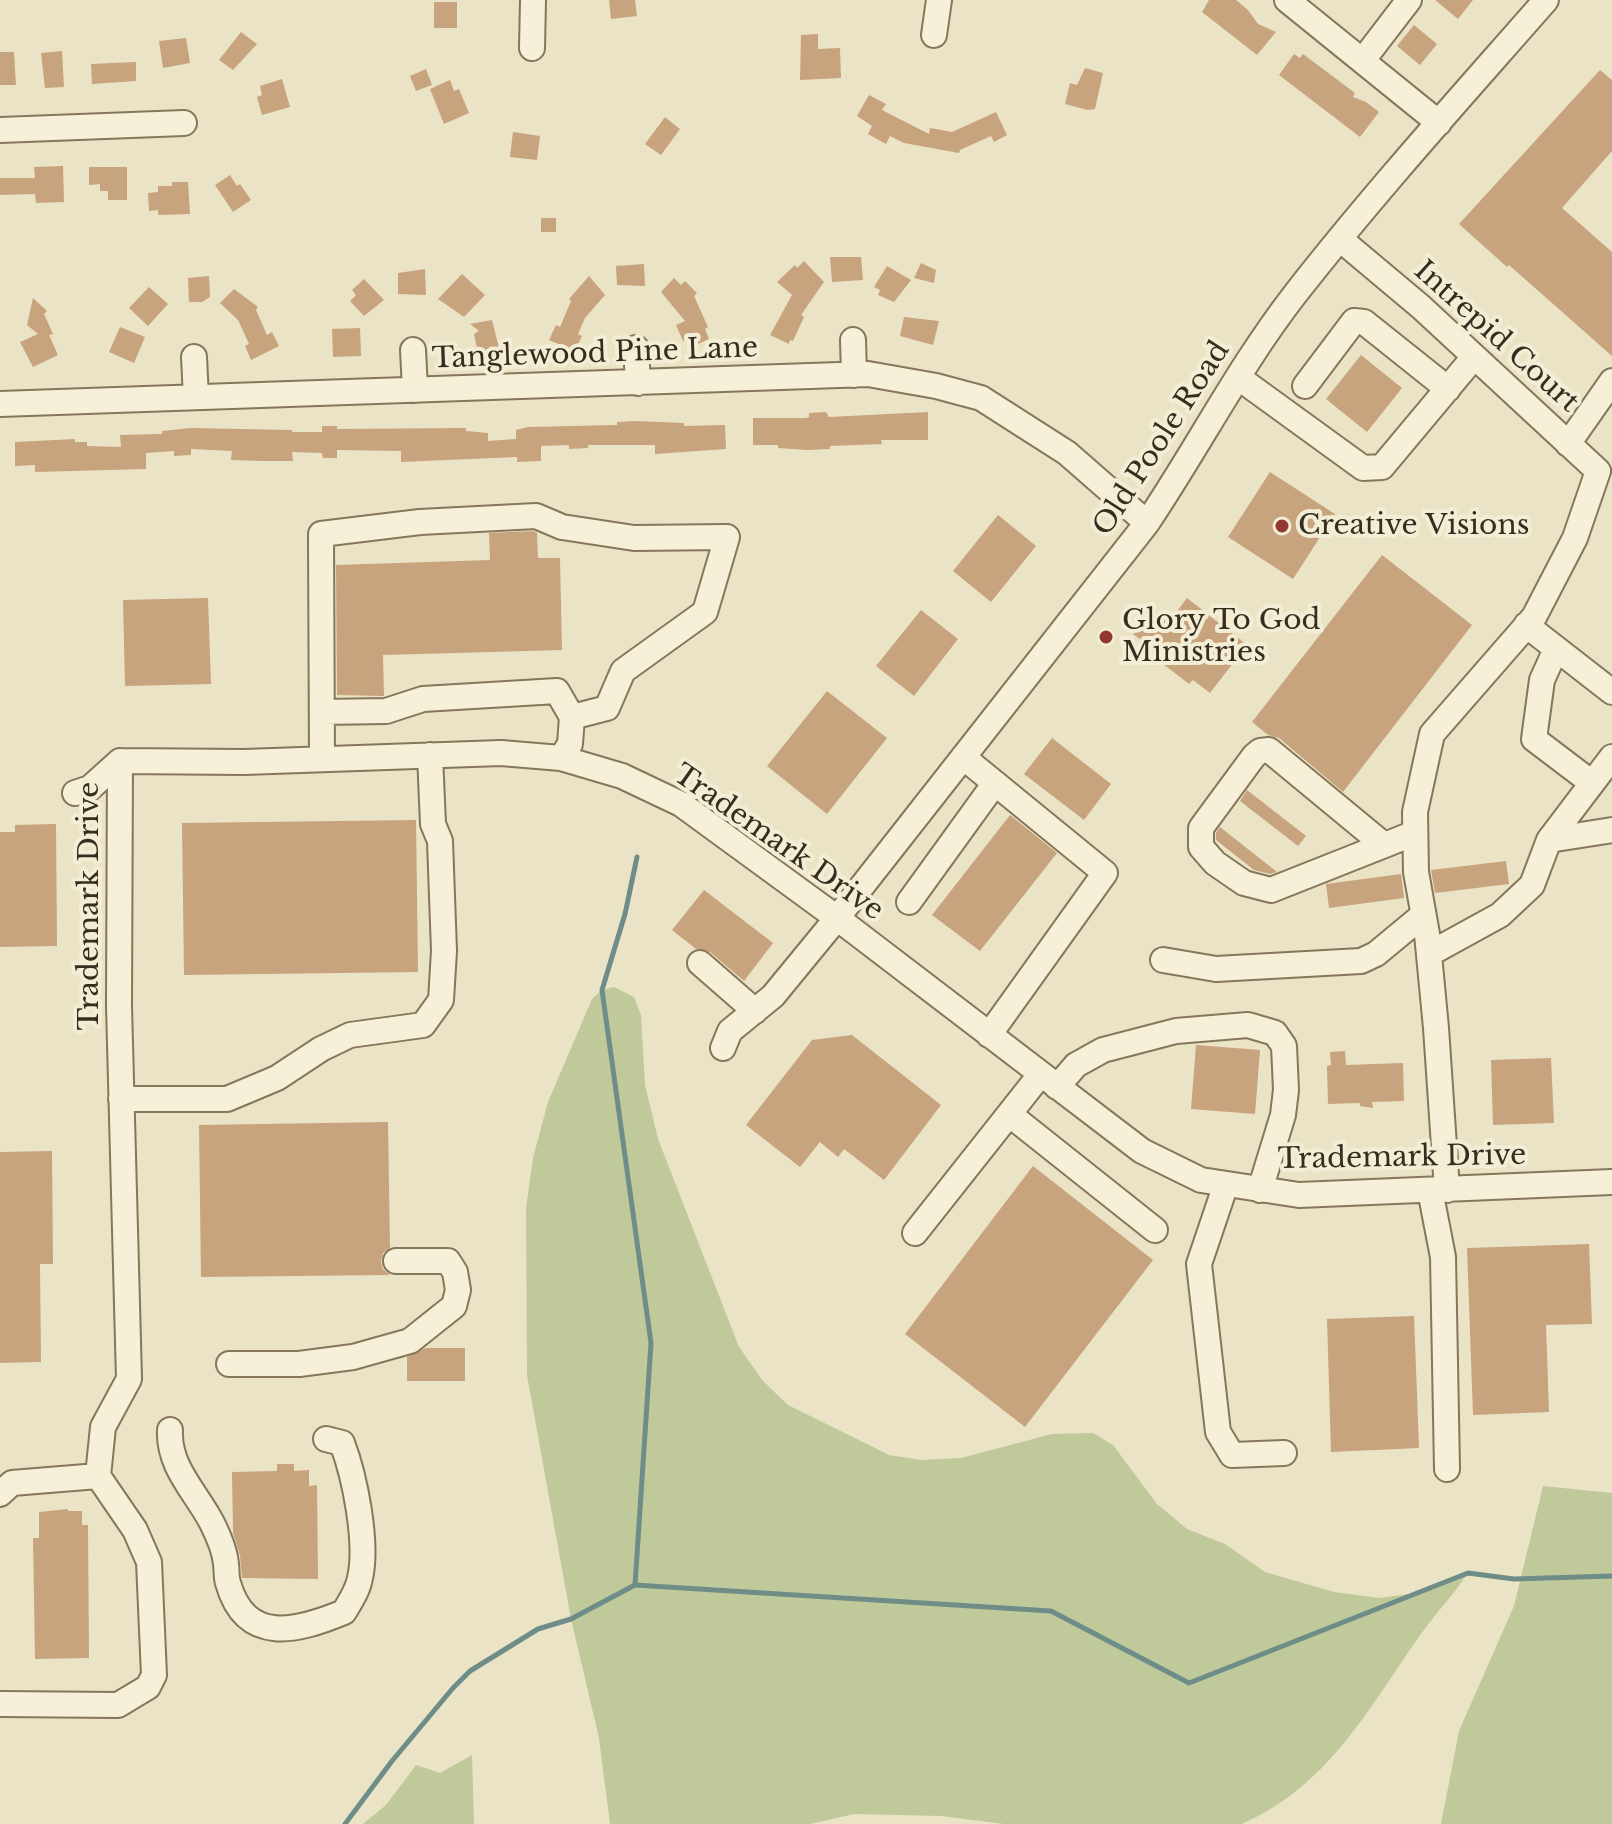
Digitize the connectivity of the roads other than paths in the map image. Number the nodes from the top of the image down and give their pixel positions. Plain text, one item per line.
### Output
1 (533, 0) edge
2 (939, 0) edge
3 (1287, 0) edge
4 (1409, 0) edge
5 (1546, 0) edge
6 (934, 35) dead end
7 (532, 48) dead end
8 (1363, 60) junction
9 (184, 123) dead end
10 (1439, 123) junction
11 (0, 130) edge
12 (1340, 239) junction
13 (853, 340) dead end
14 (636, 348) dead end
15 (413, 350) dead end
16 (194, 357) dead end
17 (1474, 357) junction
18 (854, 375) junction
19 (1239, 378) junction
20 (1612, 381) edge
21 (638, 383) junction
22 (1305, 386) dead end
23 (1448, 389) junction
24 (415, 390) junction
25 (196, 397) junction
26 (0, 404) edge
27 (1568, 444) junction
28 (1605, 467) edge
29 (1147, 523) junction
30 (1530, 621) junction
31 (1556, 649) junction
32 (1612, 692) edge
33 (322, 712) junction
34 (572, 717) junction
35 (430, 755) junction
36 (963, 757) junction
37 (1612, 757) edge
38 (561, 758) junction
39 (322, 759) junction
40 (120, 761) junction
41 (995, 783) junction
42 (1592, 783) junction
43 (75, 793) dead end
44 (1612, 830) edge
45 (1415, 833) junction
46 (1549, 840) junction
47 (1384, 845) junction
48 (909, 902) dead end
49 (1423, 915) junction
50 (837, 918) junction
51 (1429, 954) junction
52 (1163, 960) dead end
53 (700, 963) dead end
54 (755, 1011) junction
55 (989, 1035) junction
56 (723, 1048) dead end
57 (1048, 1081) junction
58 (121, 1099) junction
59 (1009, 1114) junction
60 (1612, 1182) edge
61 (1226, 1184) junction
62 (1260, 1190) junction
63 (1439, 1190) junction
64 (1155, 1230) dead end
65 (915, 1233) dead end
66 (396, 1261) dead end
67 (229, 1364) dead end
68 (170, 1430) dead end
69 (326, 1439) dead end
70 (1284, 1453) dead end
71 (1447, 1469) dead end
72 (98, 1476) junction
73 (0, 1494) edge
74 (0, 1704) edge

1 - 7 street
2 - 6 street
3 - 8 street
4 - 8 street
5 - 10 street, Old Poole Road
8 - 10 street
9 - 11 street
10 - 12 street, Old Poole Road
12 - 17 street, Intrepid Court
12 - 19 street, Old Poole Road
13 - 18 street
14 - 21 street
15 - 24 street
16 - 25 street
17 - 23 street
17 - 27 street, Intrepid Court
18 - 21 street, Tanglewood Pine Lane
18 - 29 street, Tanglewood Pine Lane
19 - 23 street
19 - 29 street, Old Poole Road
20 - 27 street
21 - 24 street, Tanglewood Pine Lane
22 - 23 street
24 - 25 street, Tanglewood Pine Lane
25 - 26 street, Tanglewood Pine Lane
27 - 28 street, Intrepid Court
28 - 30 street, Intrepid Court
29 - 36 street, Old Poole Road
30 - 31 street
30 - 45 street, Intrepid Court
31 - 32 street
31 - 42 street
33 - 34 street
33 - 34 street
33 - 39 street
34 - 38 street
35 - 38 street, Trademark Drive
35 - 39 street, Trademark Drive
35 - 58 street
36 - 41 street
36 - 50 street, Old Poole Road
37 - 42 street
38 - 50 street, Trademark Drive
39 - 40 street, Trademark Drive
40 - 43 street
40 - 58 street, Trademark Drive
41 - 48 street
41 - 55 street
42 - 46 street
44 - 46 street
45 - 47 street
45 - 49 street, Intrepid Court
46 - 51 street
47 - 47 street
49 - 51 street, Intrepid Court
49 - 52 street
50 - 54 street, Old Poole Road
50 - 55 street, Trademark Drive
51 - 63 street, Intrepid Court
53 - 54 street
54 - 56 street, Old Poole Road
55 - 57 street, Trademark Drive
57 - 59 street
57 - 61 street, Trademark Drive
57 - 62 street
58 - 72 street, Trademark Drive
59 - 64 street
59 - 65 street
60 - 63 street, Trademark Drive
61 - 62 street, Trademark Drive
61 - 70 street
62 - 63 street, Trademark Drive
63 - 71 street, Intrepid Court
66 - 67 street
68 - 69 street
72 - 73 street
72 - 74 street

